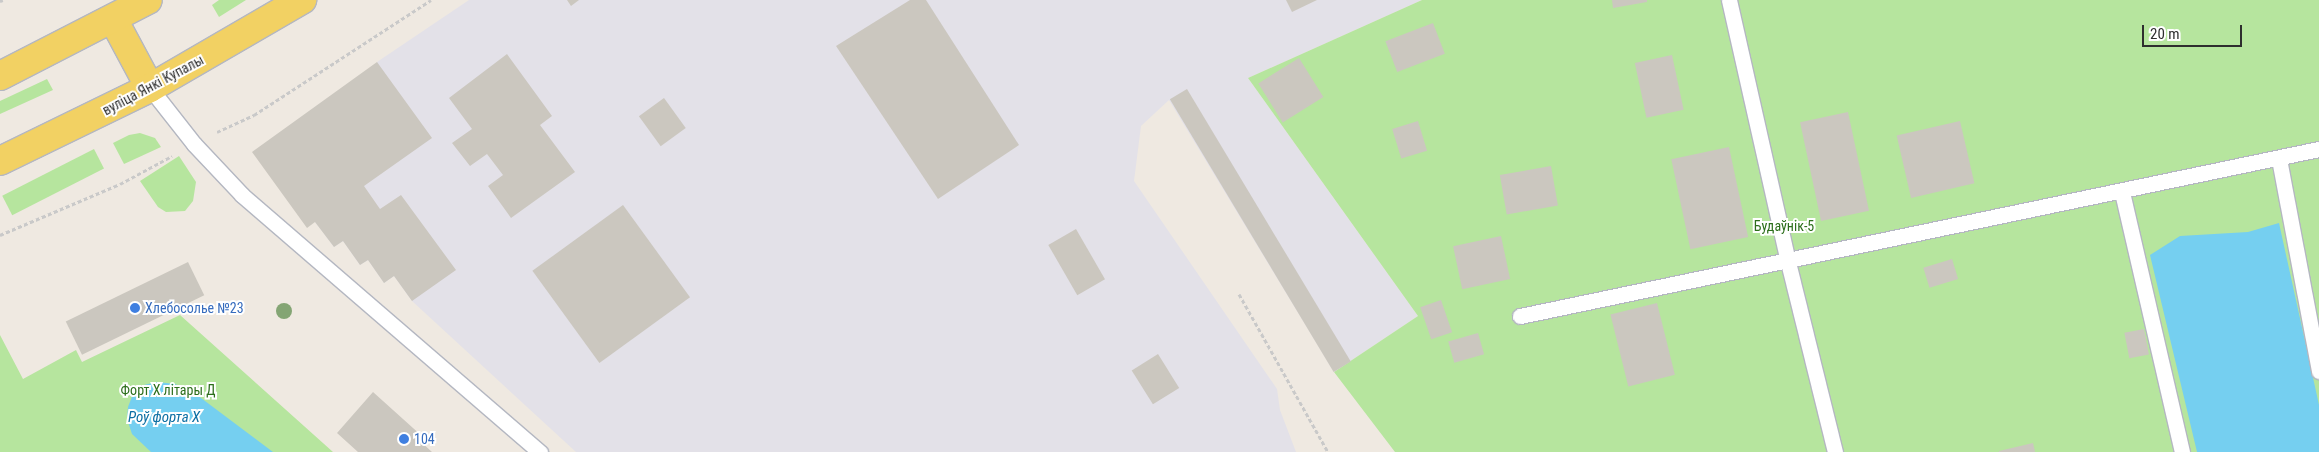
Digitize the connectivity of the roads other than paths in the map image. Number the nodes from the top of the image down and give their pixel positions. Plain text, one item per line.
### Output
1 (148, 0) edge
2 (302, 0) edge
3 (1729, 0) edge
4 (113, 19) junction
5 (0, 76) edge
6 (150, 88) junction
7 (2319, 149) edge
8 (2279, 158) junction
9 (0, 162) edge
10 (2122, 192) junction
11 (1788, 262) junction
12 (1520, 316) dead end
13 (2319, 371) edge
14 (540, 452) edge
15 (1835, 452) edge
16 (2182, 452) edge

1 - 4 main road
2 - 6 main road, вуліца Янкі Купалы
3 - 11 lane
4 - 5 main road
4 - 6 main road
6 - 9 main road, вуліца Янкі Купалы
6 - 14 lane
7 - 8 lane
8 - 10 lane
8 - 13 lane
10 - 11 lane
10 - 16 lane
11 - 12 lane
11 - 15 lane

